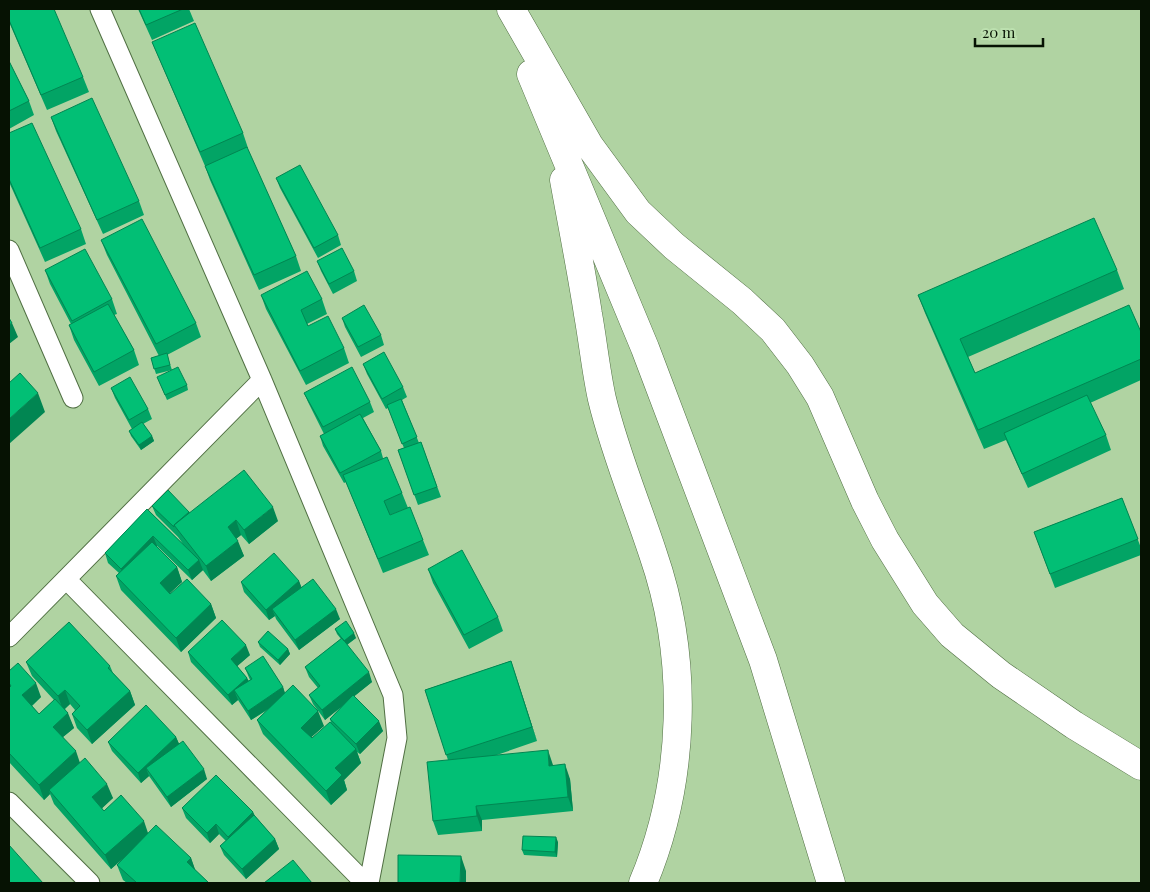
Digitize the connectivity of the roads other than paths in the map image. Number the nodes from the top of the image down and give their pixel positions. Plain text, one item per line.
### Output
1 (100, 9) edge
2 (503, 9) edge
3 (511, 9) edge
4 (554, 127) junction
5 (9, 250) edge
6 (262, 380) junction
7 (73, 398) dead end
8 (66, 579) junction
9 (9, 637) edge
10 (1141, 766) edge
11 (9, 802) edge
12 (90, 883) edge
13 (365, 883) edge
14 (369, 883) edge
15 (643, 883) edge
16 (831, 883) edge

1 - 6 street
2 - 4 main road
3 - 10 main road
4 - 15 main road
4 - 16 main road
5 - 7 street
6 - 8 street
6 - 14 street
8 - 9 street
8 - 13 street
11 - 12 street

